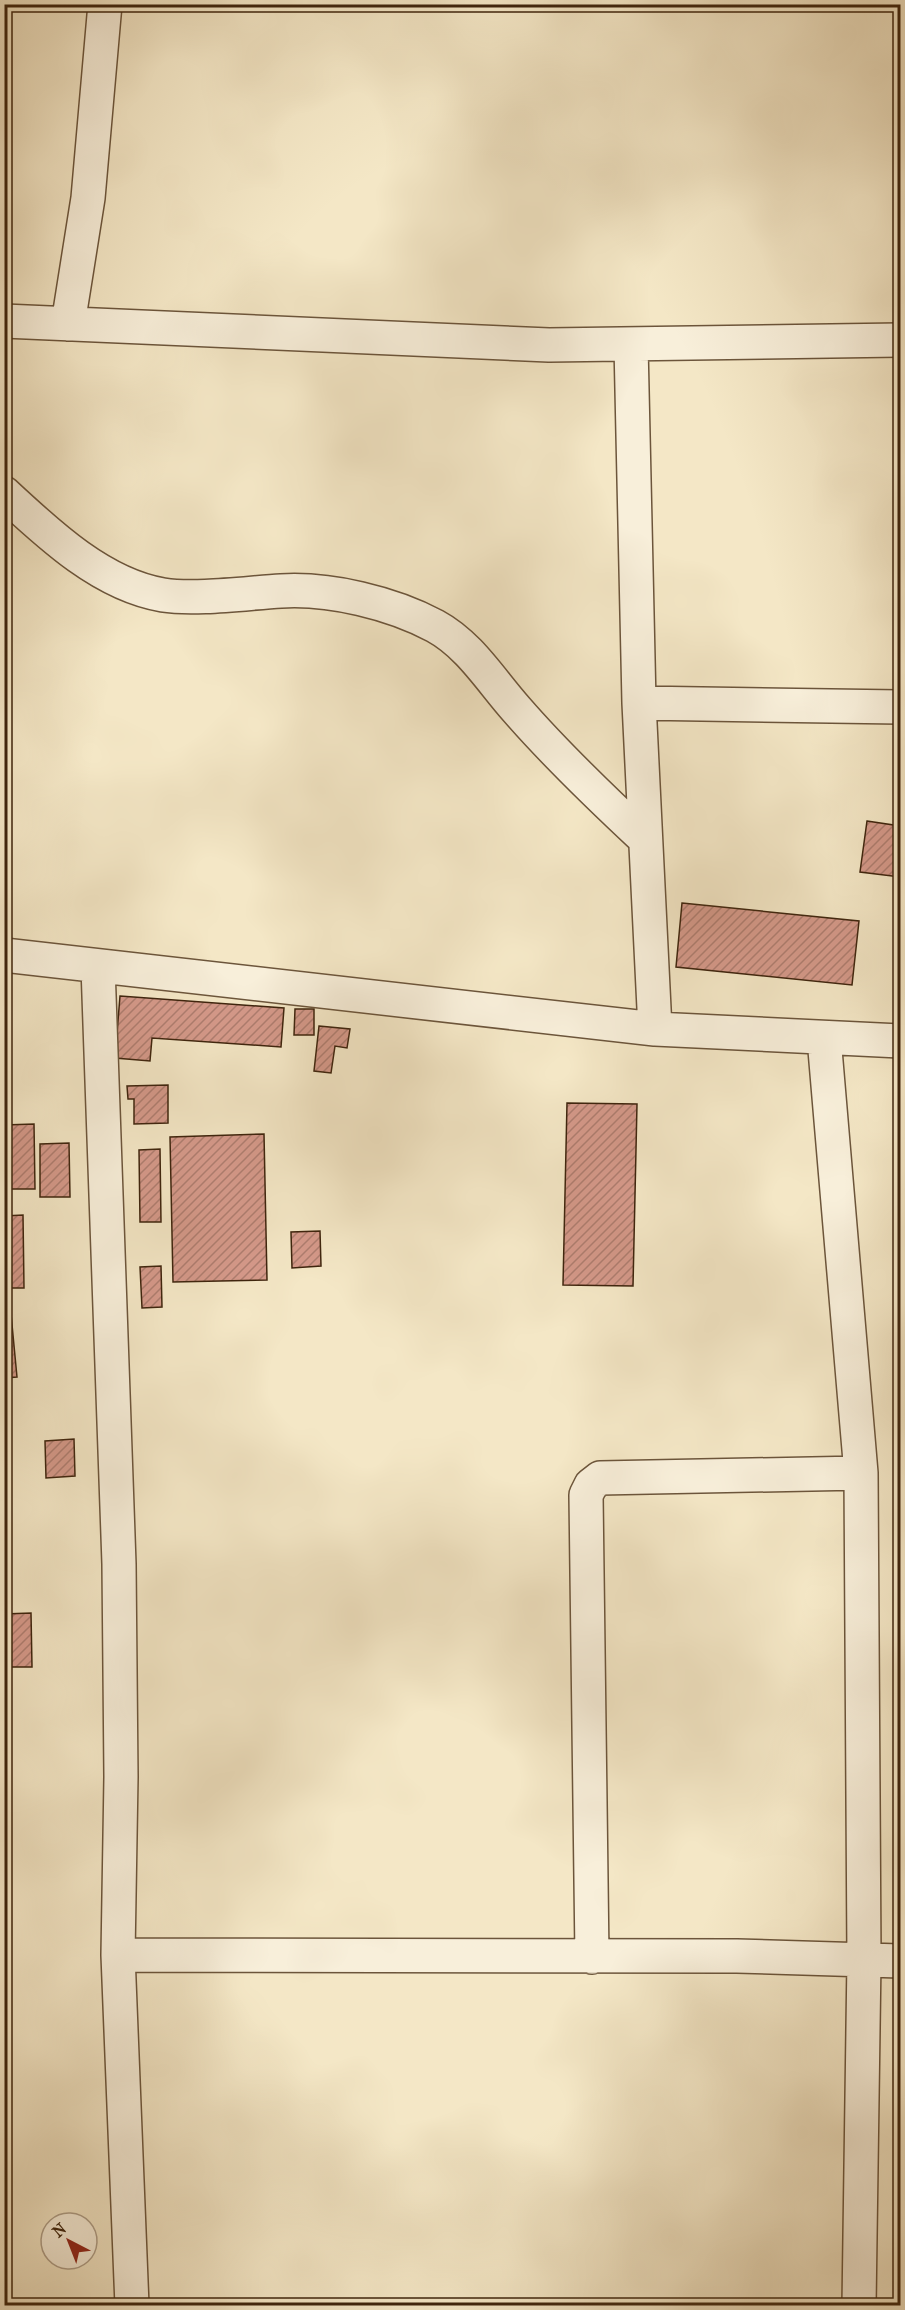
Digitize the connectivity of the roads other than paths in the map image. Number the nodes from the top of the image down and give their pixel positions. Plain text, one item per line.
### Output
1 (105, 4) edge
2 (4, 321) edge
3 (68, 324) junction
4 (900, 340) edge
5 (631, 345) junction
6 (4, 493) edge
7 (639, 703) junction
8 (900, 707) edge
9 (645, 839) junction
10 (4, 955) edge
11 (98, 967) junction
12 (655, 1029) junction
13 (824, 1038) junction
14 (900, 1041) edge
15 (861, 1473) junction
16 (118, 1955) junction
17 (592, 1957) junction
18 (864, 1959) junction
19 (900, 1961) edge
20 (132, 2306) edge
21 (858, 2306) edge

1 - 3 street
2 - 3 street
3 - 5 street
4 - 5 street
5 - 7 street
6 - 9 street
7 - 8 street
7 - 9 street
9 - 12 street
10 - 11 street
11 - 12 street
11 - 16 street
12 - 13 street
13 - 14 street
13 - 15 street
15 - 17 street
15 - 18 street
16 - 17 street
16 - 20 street
17 - 18 street
18 - 19 street
18 - 21 street

